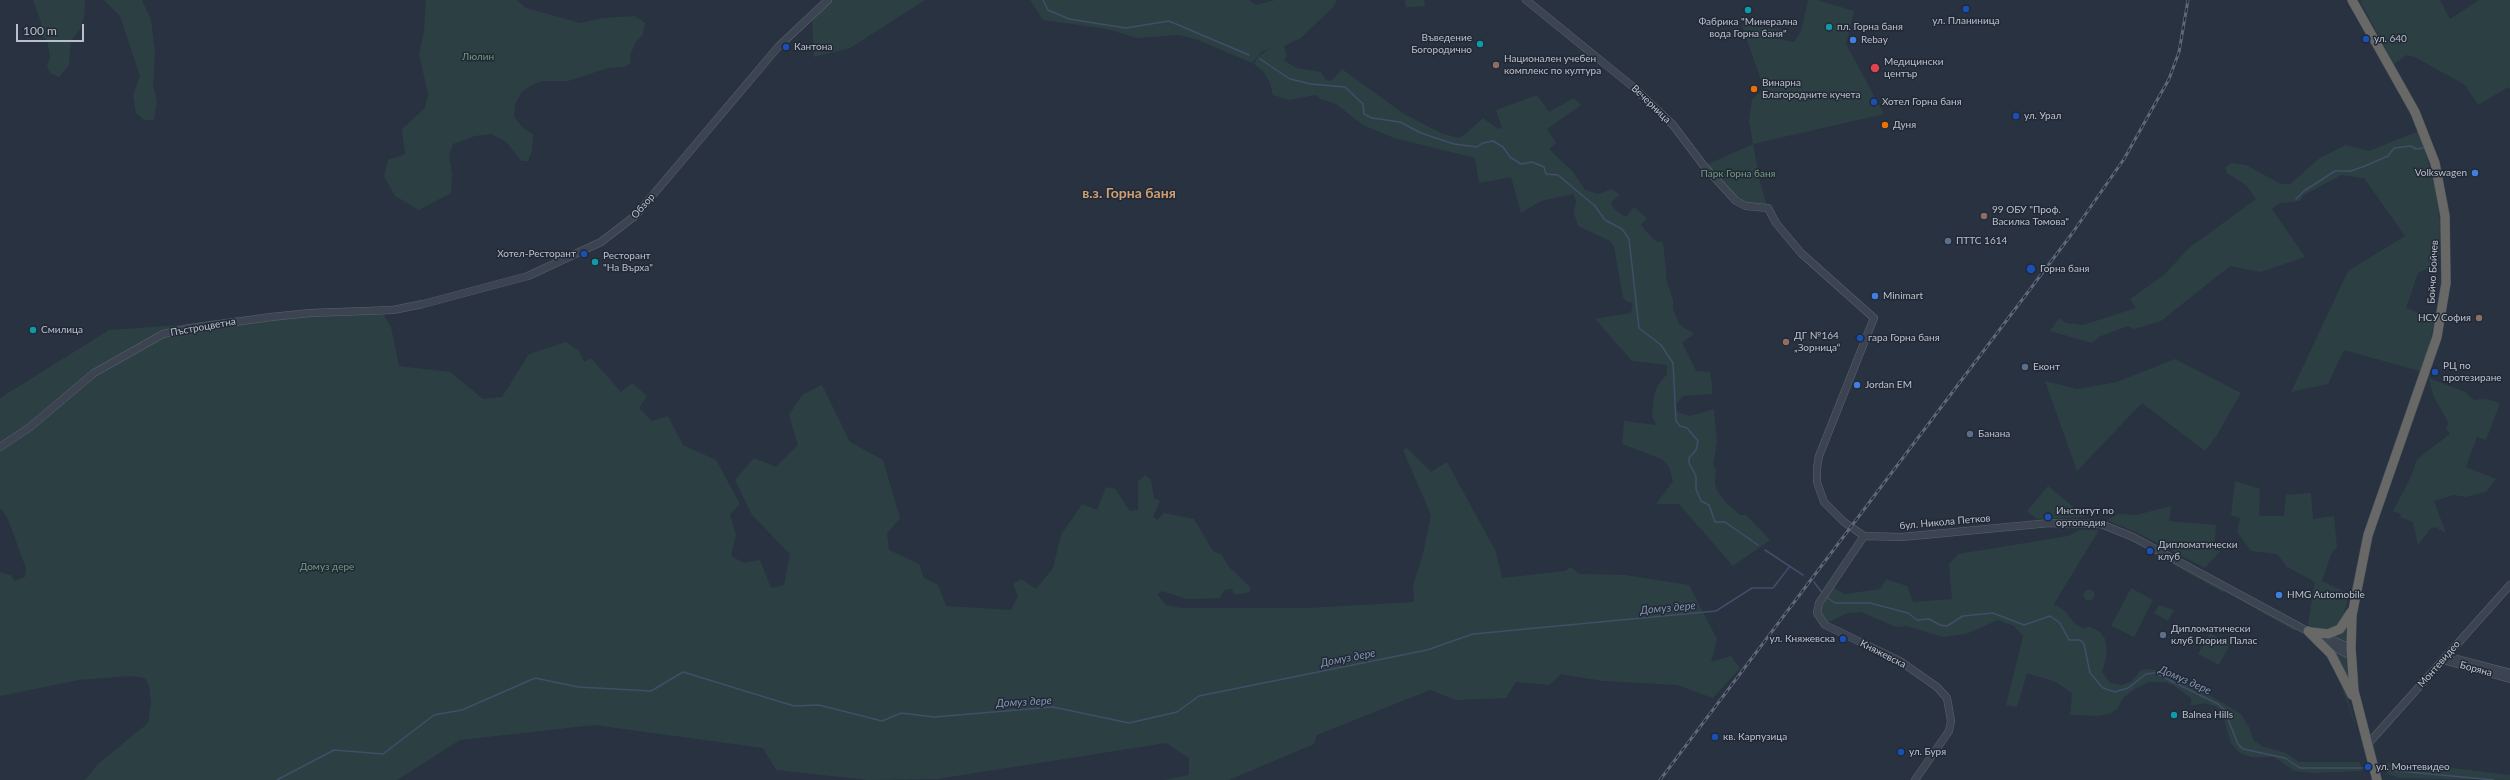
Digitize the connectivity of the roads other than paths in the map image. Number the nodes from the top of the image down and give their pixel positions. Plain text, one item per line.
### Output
1 (828, 0) edge
2 (1526, 0) edge
3 (2352, 0) edge
4 (393, 310) joint
5 (0, 447) edge
6 (1864, 536) junction
7 (2510, 585) edge
8 (2354, 605) junction
9 (2308, 631) junction
10 (2351, 652) junction
11 (2444, 658) junction
12 (2510, 673) edge
13 (2510, 679) edge
14 (2358, 710) junction
15 (2368, 745) junction
16 (2376, 777) edge
17 (1915, 780) edge

1 - 4 street, Обзор
2 - 6 street, Вечерница
3 - 8 highway, Бойчо Бойчев
4 - 5 street, Пъстроцветна
6 - 9 street, бул. Никола Петков
6 - 17 street, Княжевска
7 - 11 street, Монтевидео
8 - 9 highway
8 - 10 highway, Бойчо Бойчев
9 - 10 street, бул. Никола Петков
9 - 14 highway
10 - 14 highway
11 - 12 street, Боряна
11 - 13 street, Боряна
11 - 15 street, Монтевидео
14 - 15 highway
15 - 16 highway

